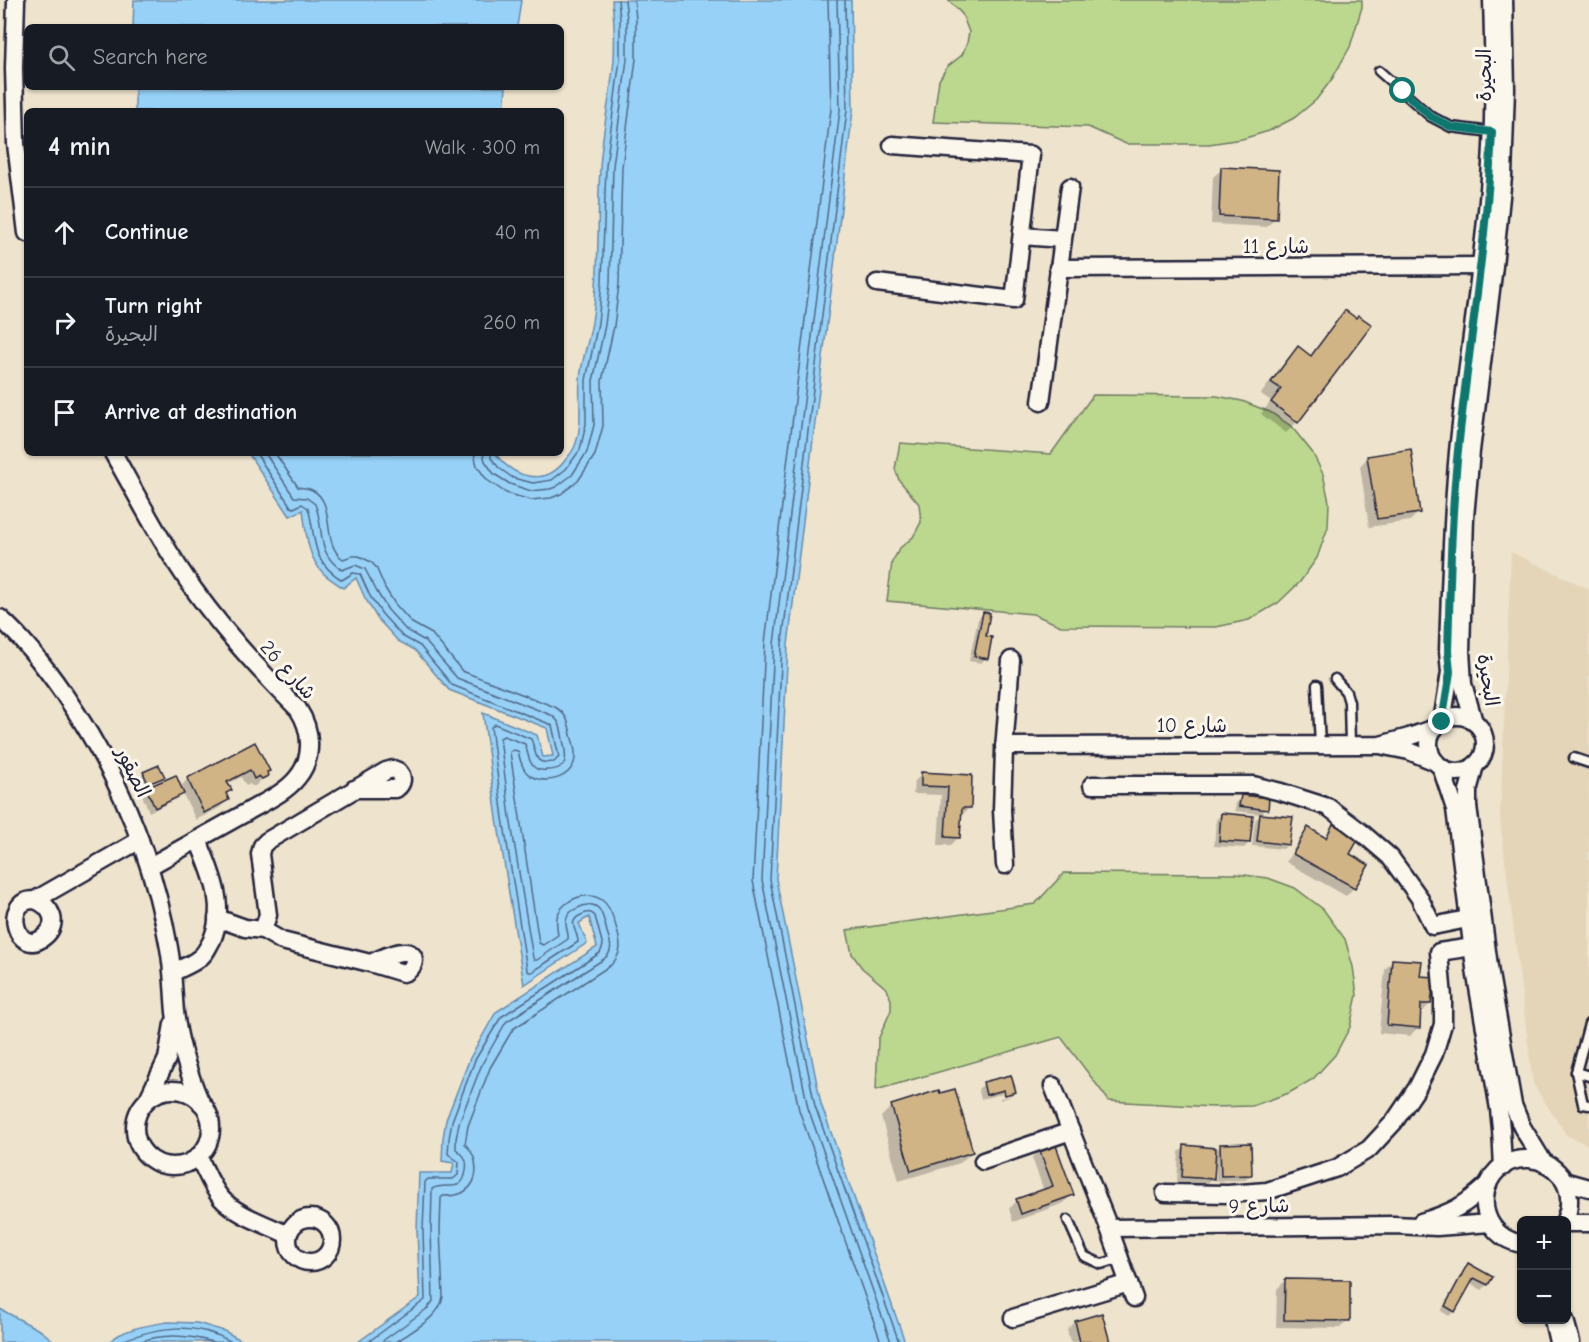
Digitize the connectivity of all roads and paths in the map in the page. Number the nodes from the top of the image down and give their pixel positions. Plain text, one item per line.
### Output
1 (16, 0) edge
2 (1492, 0) edge
3 (1504, 0) edge
4 (1498, 22) junction
5 (1379, 71) dead end
6 (1498, 132) junction
7 (892, 145) dead end
8 (1070, 187) dead end
9 (24, 209) edge
10 (1022, 236) junction
11 (1062, 239) junction
12 (1488, 266) junction
13 (1058, 268) junction
14 (877, 283) dead end
15 (1041, 402) dead end
16 (115, 456) edge
17 (0, 618) edge
18 (1011, 660) dead end
19 (1335, 680) dead end
20 (1317, 685) dead end
21 (1473, 722) junction
22 (1439, 725) junction
23 (1380, 744) junction
24 (1320, 745) junction
25 (1350, 745) junction
26 (1004, 747) junction
27 (1574, 758) dead end
28 (1589, 763) edge
29 (1439, 765) junction
30 (1475, 765) junction
31 (1092, 785) dead end
32 (354, 789) dead end
33 (140, 840) junction
34 (198, 840) junction
35 (1005, 865) dead end
36 (150, 866) junction
37 (35, 900) dead end
38 (218, 918) junction
39 (1475, 918) junction
40 (1433, 926) junction
41 (263, 930) junction
42 (1479, 946) junction
43 (1439, 952) junction
44 (370, 963) dead end
45 (173, 972) junction
46 (175, 1011) junction
47 (1589, 1024) edge
48 (1576, 1072) junction
49 (1589, 1076) edge
50 (1053, 1086) dead end
51 (148, 1100) junction
52 (201, 1103) junction
53 (1589, 1106) edge
54 (1071, 1131) junction
55 (198, 1156) junction
56 (983, 1161) dead end
57 (1545, 1163) junction
58 (1503, 1167) junction
59 (1564, 1180) junction
60 (1488, 1184) junction
61 (1589, 1188) edge
62 (1165, 1193) dead end
63 (1567, 1216) edge
64 (1068, 1220) dead end
65 (1571, 1222) edge
66 (1490, 1223) junction
67 (1589, 1223) edge
68 (1409, 1225) junction
69 (1109, 1228) junction
70 (288, 1235) dead end
71 (1517, 1245) edge
72 (1120, 1259) junction
73 (1013, 1318) dead end
74 (1559, 1327) edge
75 (1571, 1342) edge

1 - 9 street
2 - 4 street, البحيرة
3 - 4 street, البحيرة
4 - 6 street, البحيرة
5 - 6 lane
6 - 12 street, البحيرة
7 - 10 street
8 - 11 street
10 - 11 street
10 - 14 street
11 - 13 street
12 - 13 street, شارع 11
12 - 21 street, البحيرة
12 - 22 street, البحيرة
13 - 15 street
16 - 34 street, شارع 26
17 - 33 street, الصقور
18 - 26 street
19 - 25 lane
20 - 24 lane
21 - 22 street
21 - 30 street
22 - 23 street, شارع 10
22 - 29 street
23 - 25 street, شارع 10
23 - 29 street, شارع 10
24 - 25 street, شارع 10
24 - 26 street, شارع 10
26 - 35 street
27 - 28 lane
29 - 30 street
29 - 39 street
30 - 39 street
31 - 40 street
32 - 41 street
33 - 36 street, الصقور
33 - 37 street
34 - 36 street, شارع 26
34 - 38 street
36 - 45 street, الصقور
38 - 41 street
38 - 45 street
39 - 40 street
39 - 42 street
40 - 43 street
41 - 44 street
42 - 43 street
42 - 57 street
42 - 58 street
43 - 62 street
45 - 46 street, الصقور
46 - 51 street, الصقور
46 - 52 street, الصقور
47 - 48 lane
48 - 49 lane
48 - 53 lane
50 - 54 street
51 - 52 street
51 - 55 street
52 - 55 street
54 - 56 street
54 - 69 street
55 - 70 street
57 - 58 street
57 - 59 street
58 - 60 street, شارع 9
59 - 61 street
59 - 63 street
60 - 66 street
60 - 68 street, شارع 9
64 - 72 lane
65 - 67 street
66 - 68 street, شارع 9
66 - 71 street
68 - 69 street, شارع 9
69 - 72 street
72 - 73 street
74 - 75 street

